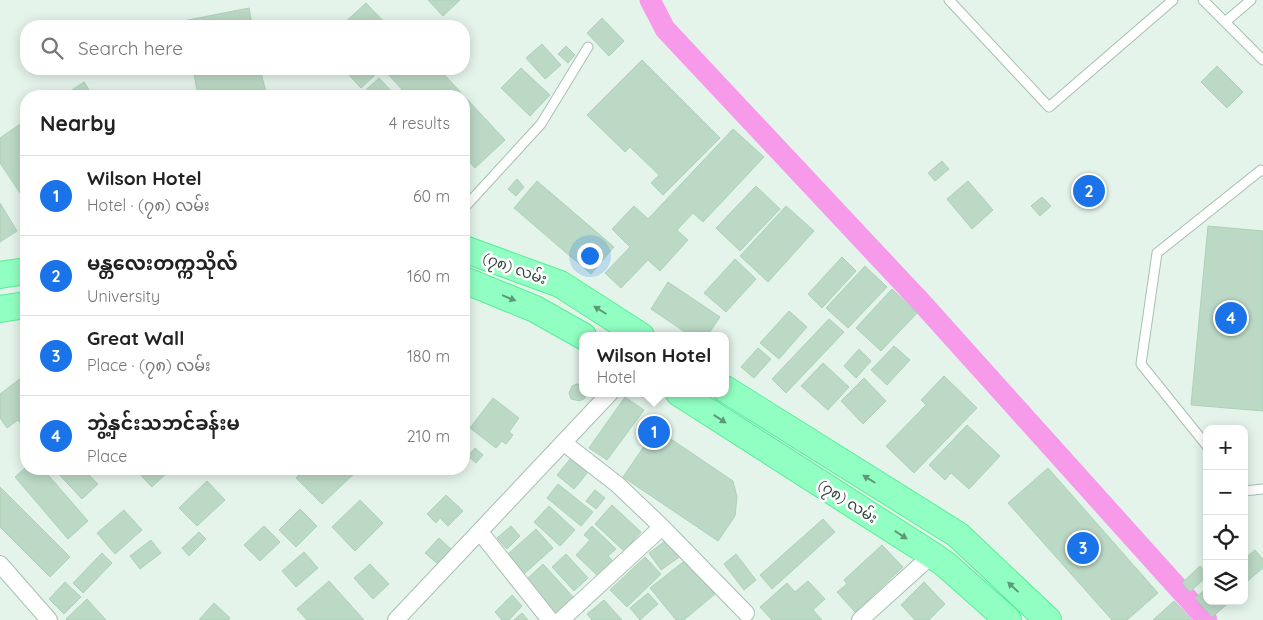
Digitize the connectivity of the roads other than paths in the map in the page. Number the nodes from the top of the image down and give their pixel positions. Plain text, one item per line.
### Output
1 (949, 0) edge
2 (1174, 0) edge
3 (1204, 0) edge
4 (1251, 0) edge
5 (1225, 22) junction
6 (588, 47) dead end
7 (1263, 60) edge
8 (1262, 170) edge
9 (470, 201) edge
10 (470, 251) edge
11 (20, 272) edge
12 (0, 275) edge
13 (470, 282) edge
14 (20, 306) edge
15 (0, 309) edge
16 (635, 332) edge
17 (579, 334) edge
18 (729, 392) edge
19 (606, 397) edge
20 (685, 397) edge
21 (1203, 441) edge
22 (564, 443) junction
23 (1263, 489) edge
24 (1248, 491) edge
25 (662, 527) junction
26 (480, 532) junction
27 (932, 555) junction
28 (0, 564) edge
29 (746, 613) dead end
30 (49, 620) edge
31 (396, 620) edge
32 (550, 620) edge
33 (561, 620) edge
34 (860, 620) edge
35 (1007, 620) edge
36 (1048, 620) edge

1 - 2 lane
3 - 5 lane
4 - 5 lane
5 - 7 lane
6 - 9 lane
8 - 21 lane
16 -> 10 main road, (၇၈) လမ်း
11 - 12 main road
13 -> 17 main road, (၇၈) လမ်း
14 - 15 main road
36 -> 18 main road, (၇၈) လမ်း
19 - 22 street
20 -> 27 main road, (၇၈) လမ်း
22 - 25 street
22 - 26 street
23 - 24 lane
25 - 29 street
25 - 33 street
26 - 31 street
26 - 32 street
27 - 34 street
27 - 35 main road, (၇၈) လမ်း
28 - 30 street

